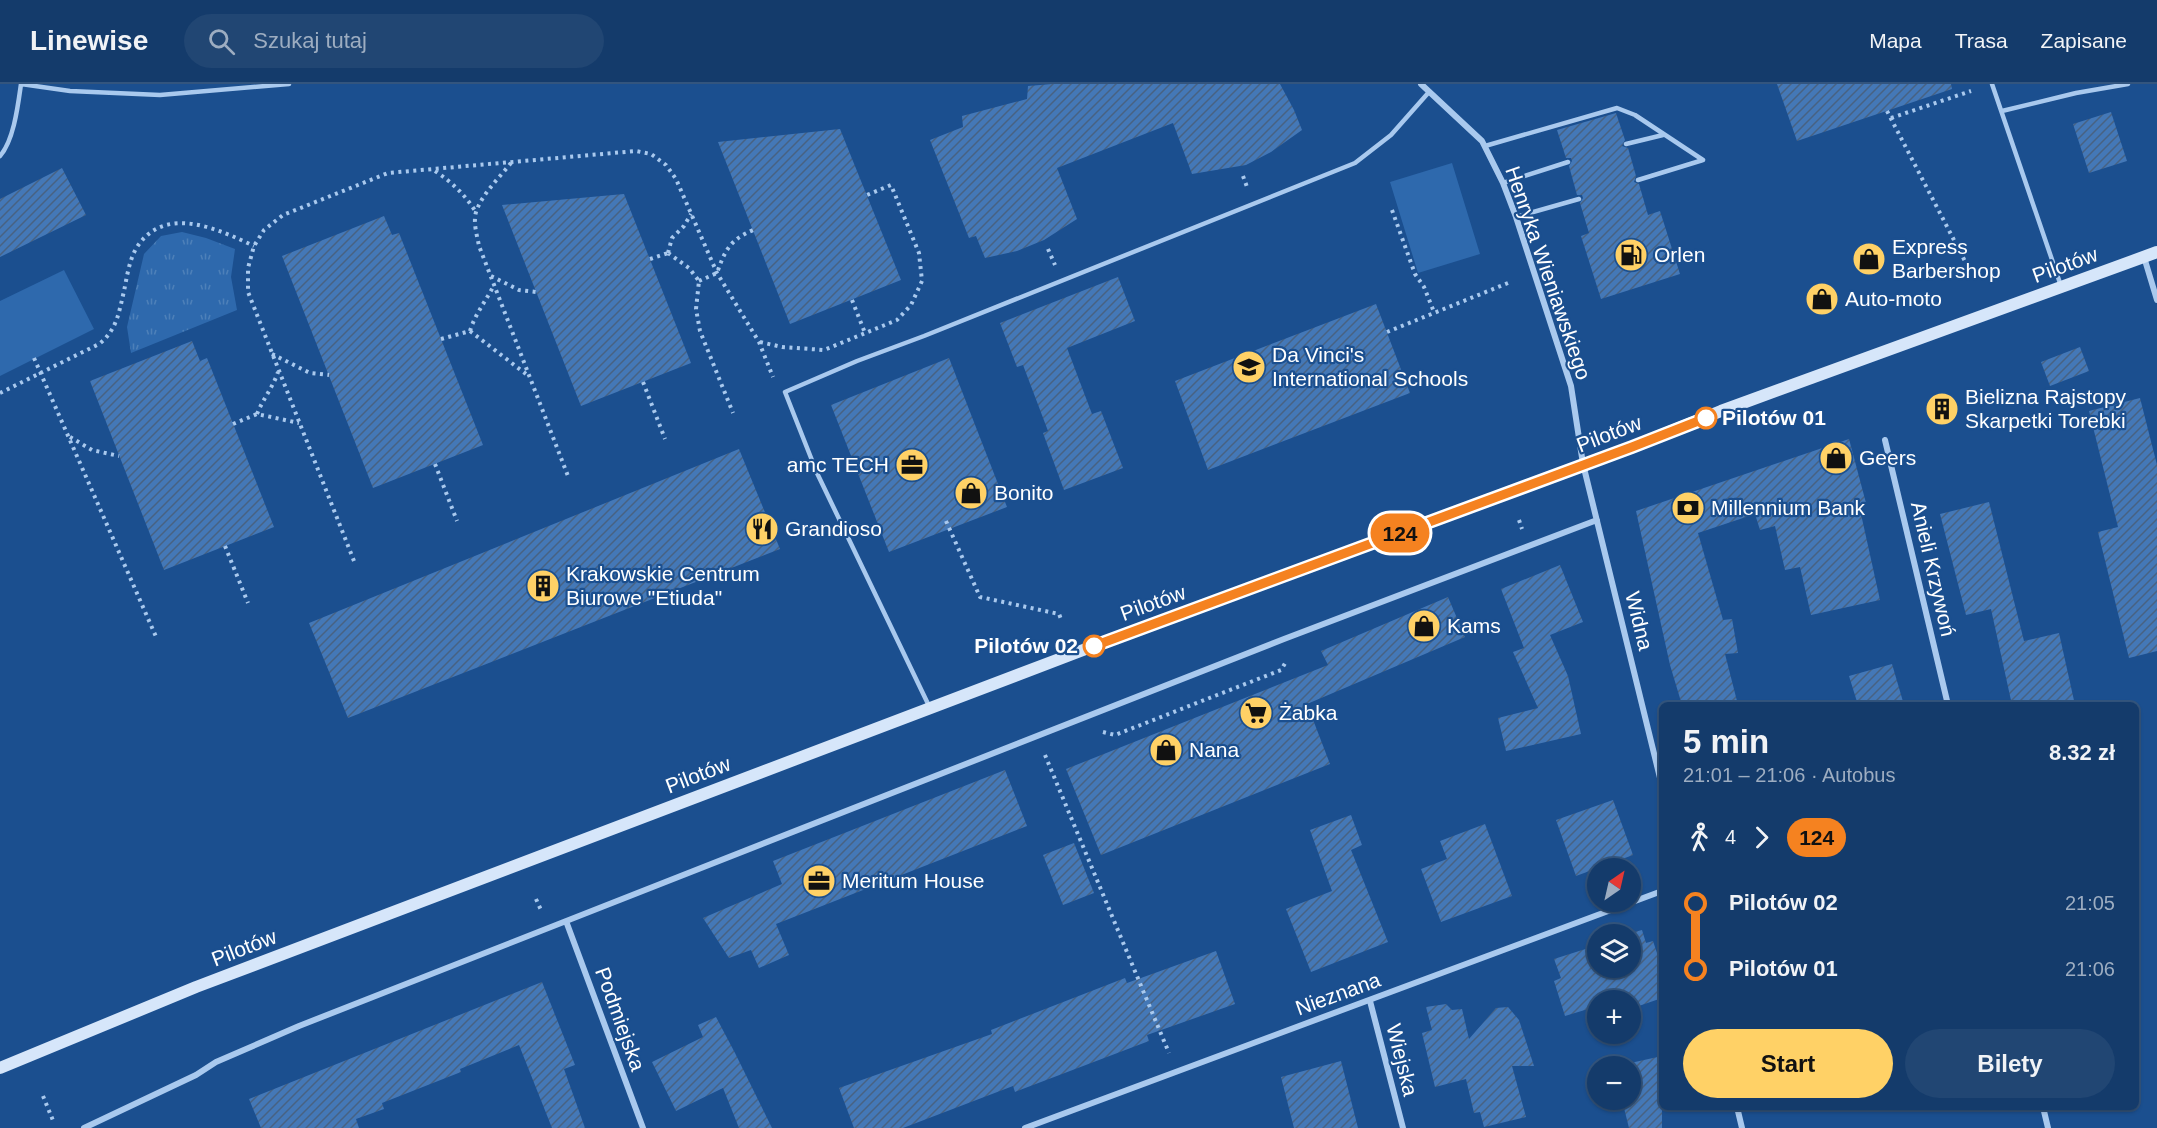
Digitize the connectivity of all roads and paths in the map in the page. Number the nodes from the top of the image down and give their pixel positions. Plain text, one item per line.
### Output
1 (21, 84) edge
2 (289, 84) edge
3 (1421, 84) edge
4 (1992, 84) edge
5 (2128, 84) edge
6 (274, 85) edge
7 (1971, 91) dead end
8 (1429, 92) junction
9 (1887, 111) dead end
10 (2002, 111) junction
11 (1891, 118) junction
12 (1663, 135) junction
13 (1626, 144) dead end
14 (1485, 146) junction
15 (0, 156) edge
16 (1568, 162) dead end
17 (511, 163) junction
18 (433, 170) junction
19 (1638, 180) dead end
20 (1503, 183) junction
21 (867, 195) dead end
22 (1578, 199) dead end
23 (1392, 210) dead end
24 (476, 212) junction
25 (691, 214) junction
26 (1516, 217) junction
27 (753, 230) dead end
28 (254, 246) junction
29 (2157, 252) edge
30 (668, 253) junction
31 (2144, 257) junction
32 (650, 260) dead end
33 (1969, 269) dead end
34 (717, 273) junction
35 (491, 276) junction
36 (699, 281) junction
37 (1508, 283) dead end
38 (494, 285) junction
39 (2062, 287) junction
40 (536, 292) dead end
41 (852, 300) dead end
42 (2157, 300) edge
43 (1434, 312) junction
44 (470, 331) junction
45 (1387, 332) dead end
46 (865, 333) junction
47 (441, 339) dead end
48 (759, 342) junction
49 (271, 353) junction
50 (34, 358) dead end
51 (278, 371) junction
52 (41, 373) junction
53 (329, 375) dead end
54 (528, 376) junction
55 (643, 382) dead end
56 (785, 392) junction
57 (0, 393) edge
58 (733, 413) dead end
59 (257, 414) junction
60 (299, 423) junction
61 (233, 424) dead end
62 (69, 437) junction
63 (665, 439) dead end
64 (1885, 440) dead end
65 (119, 456) dead end
66 (435, 464) dead end
67 (1583, 465) junction
68 (568, 477) dead end
69 (1597, 520) junction
70 (457, 521) dead end
71 (946, 521) dead end
72 (225, 546) dead end
73 (354, 561) dead end
74 (248, 603) dead end
75 (1061, 619) dead end
76 (157, 639) dead end
77 (1284, 639) junction
78 (1947, 702) edge
79 (930, 708) junction
80 (1093, 715) junction
81 (1037, 738) junction
82 (1659, 774) edge
83 (1659, 892) edge
84 (566, 921) junction
85 (1371, 1001) junction
86 (0, 1068) edge
87 (1176, 1070) junction
88 (43, 1096) dead end
89 (1738, 1110) edge
90 (2044, 1110) edge
91 (54, 1123) dead end
92 (84, 1128) edge
93 (643, 1128) edge
94 (1025, 1128) edge
95 (1402, 1128) edge
96 (1742, 1128) edge
97 (2048, 1128) edge

1 - 6 lane
1 - 15 lane
2 - 6 lane
3 - 8 street, Henryka Wieniawskiego
4 - 10 lane
5 - 10 lane
7 - 11 path
8 - 14 street, Henryka Wieniawskiego
8 - 56 lane
9 - 11 path
10 - 39 lane
11 - 33 path
12 - 13 lane
12 - 14 lane
12 - 19 lane
14 - 20 street, Henryka Wieniawskiego
16 - 20 lane
17 - 18 path
17 - 24 path
17 - 25 path
18 - 24 path
18 - 28 path
20 - 26 street, Henryka Wieniawskiego
21 - 46 path
22 - 26 lane
23 - 43 path
24 - 35 path
25 - 30 path
25 - 34 path
26 - 67 street, Henryka Wieniawskiego
27 - 34 path
28 - 49 path
28 - 52 path
29 - 31 street, Pilotów
30 - 32 path
30 - 36 path
31 - 39 street, Pilotów
31 - 42 street
34 - 36 path
34 - 48 path
35 - 38 path
35 - 40 path
36 - 58 path
37 - 43 path
38 - 44 path
38 - 54 path
39 - 67 street, Pilotów
41 - 46 path
43 - 45 path
44 - 47 path
44 - 54 path
46 - 48 path
48 - 56 path
49 - 51 path
49 - 53 path
50 - 52 path
51 - 59 path
51 - 60 path
52 - 57 path
52 - 62 path
54 - 68 path
55 - 63 path
56 - 79 lane
59 - 60 path
59 - 61 path
60 - 73 path
62 - 65 path
62 - 76 path
64 - 78 street, Anieli Krzywoń
66 - 70 path
67 - 69 street, Widna
67 - 79 street, Pilotów
69 - 77 street
69 - 82 street, Widna
71 - 75 path
72 - 74 path
77 - 80 street
77 - 80 path
79 - 86 street, Pilotów
80 - 81 street
81 - 84 street
81 - 87 path
83 - 85 street, Nieznana
84 - 92 street
84 - 93 street, Podmiejska
85 - 87 street, Nieznana
85 - 95 street, Wiejska
87 - 94 street, Nieznana
88 - 91 path
89 - 96 street
90 - 97 street

